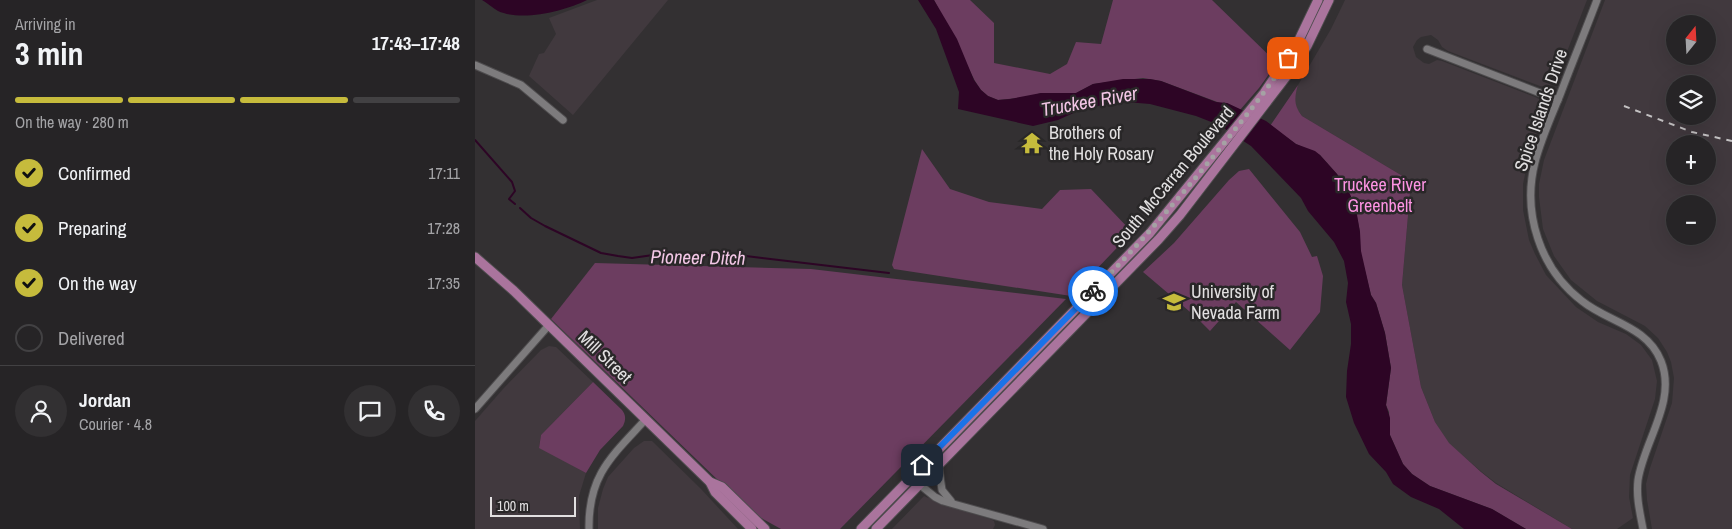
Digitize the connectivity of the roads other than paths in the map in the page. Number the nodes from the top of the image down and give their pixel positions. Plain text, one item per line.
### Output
1 (1318, 0) edge
2 (1329, 0) edge
3 (1597, 0) edge
4 (1427, 49) dead end
5 (475, 65) edge
6 (1558, 100) junction
7 (1262, 103) junction
8 (563, 120) dead end
9 (1224, 150) junction
10 (475, 257) edge
11 (1123, 261) junction
12 (1131, 269) junction
13 (549, 325) junction
14 (475, 409) edge
15 (646, 419) junction
16 (938, 463) junction
17 (710, 482) junction
18 (919, 484) junction
19 (956, 503) junction
20 (589, 529) edge
21 (752, 529) edge
22 (765, 529) edge
23 (861, 529) edge
24 (875, 529) edge
25 (1043, 529) edge
26 (1643, 529) edge

1 - 7 main road, South McCarran Boulevard
2 - 7 main road, South McCarran Boulevard
3 - 6 street, Spice Islands Drive
4 - 6 street
5 - 8 street
6 - 26 street, Spice Islands Drive
7 - 9 main road, South McCarran Boulevard
9 - 11 main road, South McCarran Boulevard
9 - 12 main road, South McCarran Boulevard
10 - 13 main road, Mill Street
11 - 12 main road
11 - 23 main road, South McCarran Boulevard
12 - 16 main road, South McCarran Boulevard
13 - 14 street
13 - 15 main road, Mill Street
15 - 17 main road, Mill Street
15 - 20 street
16 - 18 main road, South McCarran Boulevard
16 - 19 street
17 - 21 main road, Mill Street
17 - 22 main road, Mill Street
18 - 19 street
18 - 24 main road, South McCarran Boulevard
19 - 25 street

